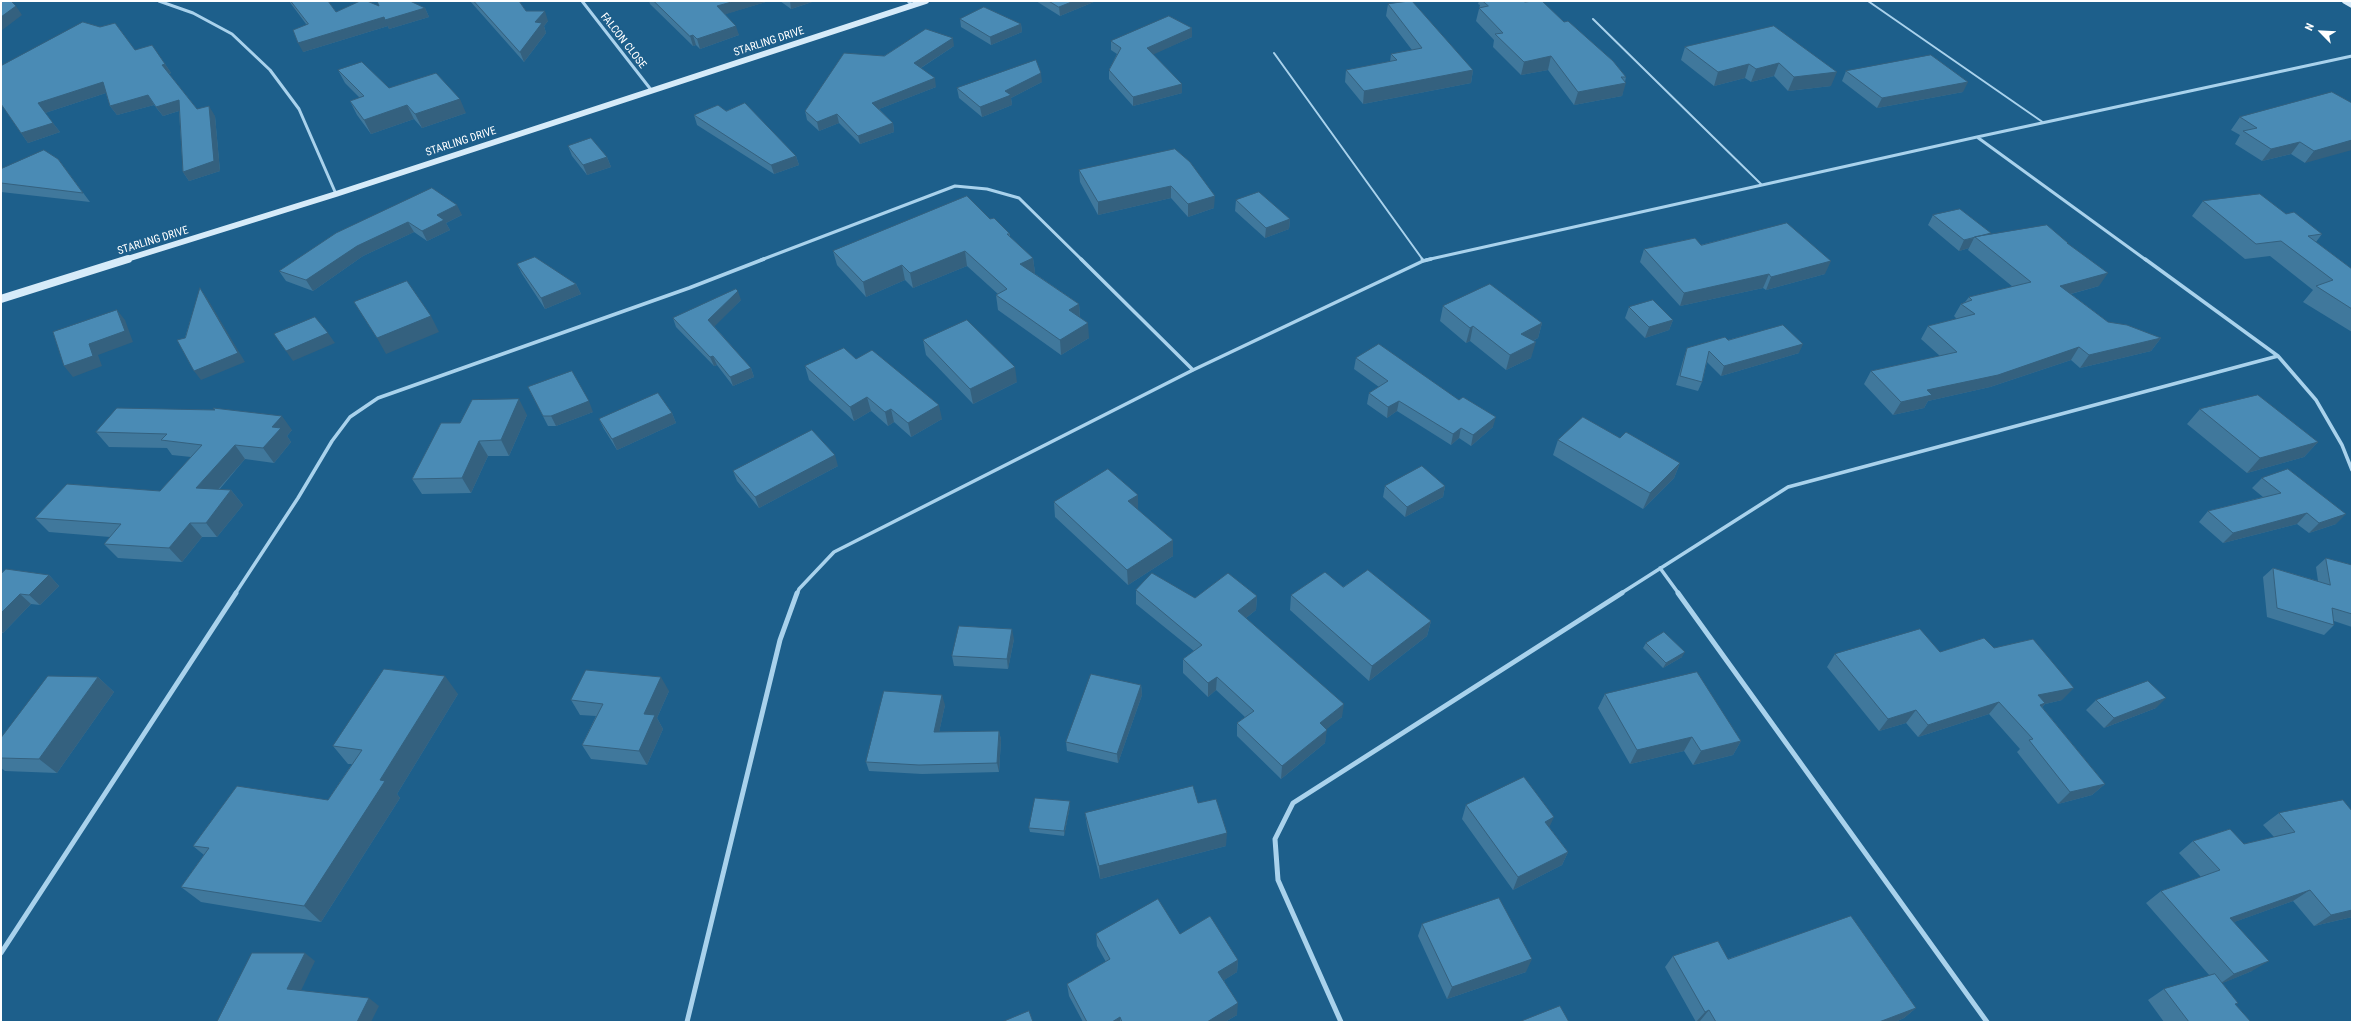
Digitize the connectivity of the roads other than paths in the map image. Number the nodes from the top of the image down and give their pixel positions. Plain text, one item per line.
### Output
1 (159, 1) edge
2 (582, 1) edge
3 (908, 1) edge
4 (926, 1) edge
5 (1868, 1) edge
6 (2345, 1) edge
7 (2352, 4) edge
8 (914, 6) junction
9 (1593, 19) dead end
10 (1274, 53) dead end
11 (2352, 56) edge
12 (652, 91) junction
13 (2044, 123) junction
14 (1977, 137) junction
15 (1761, 184) junction
16 (336, 194) junction
17 (1423, 262) junction
18 (1, 299) edge
19 (2278, 356) junction
20 (1193, 370) junction
21 (2352, 470) edge
22 (1660, 568) junction
23 (1, 953) edge
24 (687, 1022) edge
25 (1341, 1022) edge
26 (1987, 1022) edge

1 - 16 street
2 - 12 street, FALCON CLOSE
3 - 8 street
4 - 8 street, STARLING DRIVE
5 - 13 lane
6 - 7 street
8 - 12 street, STARLING DRIVE
9 - 15 lane
10 - 17 lane
11 - 13 street
12 - 16 street, STARLING DRIVE
13 - 14 street
14 - 15 street
14 - 19 street
15 - 17 street
16 - 18 street, STARLING DRIVE
17 - 20 street
19 - 21 street
19 - 22 street
20 - 23 street
20 - 24 street
22 - 25 street
22 - 26 street

